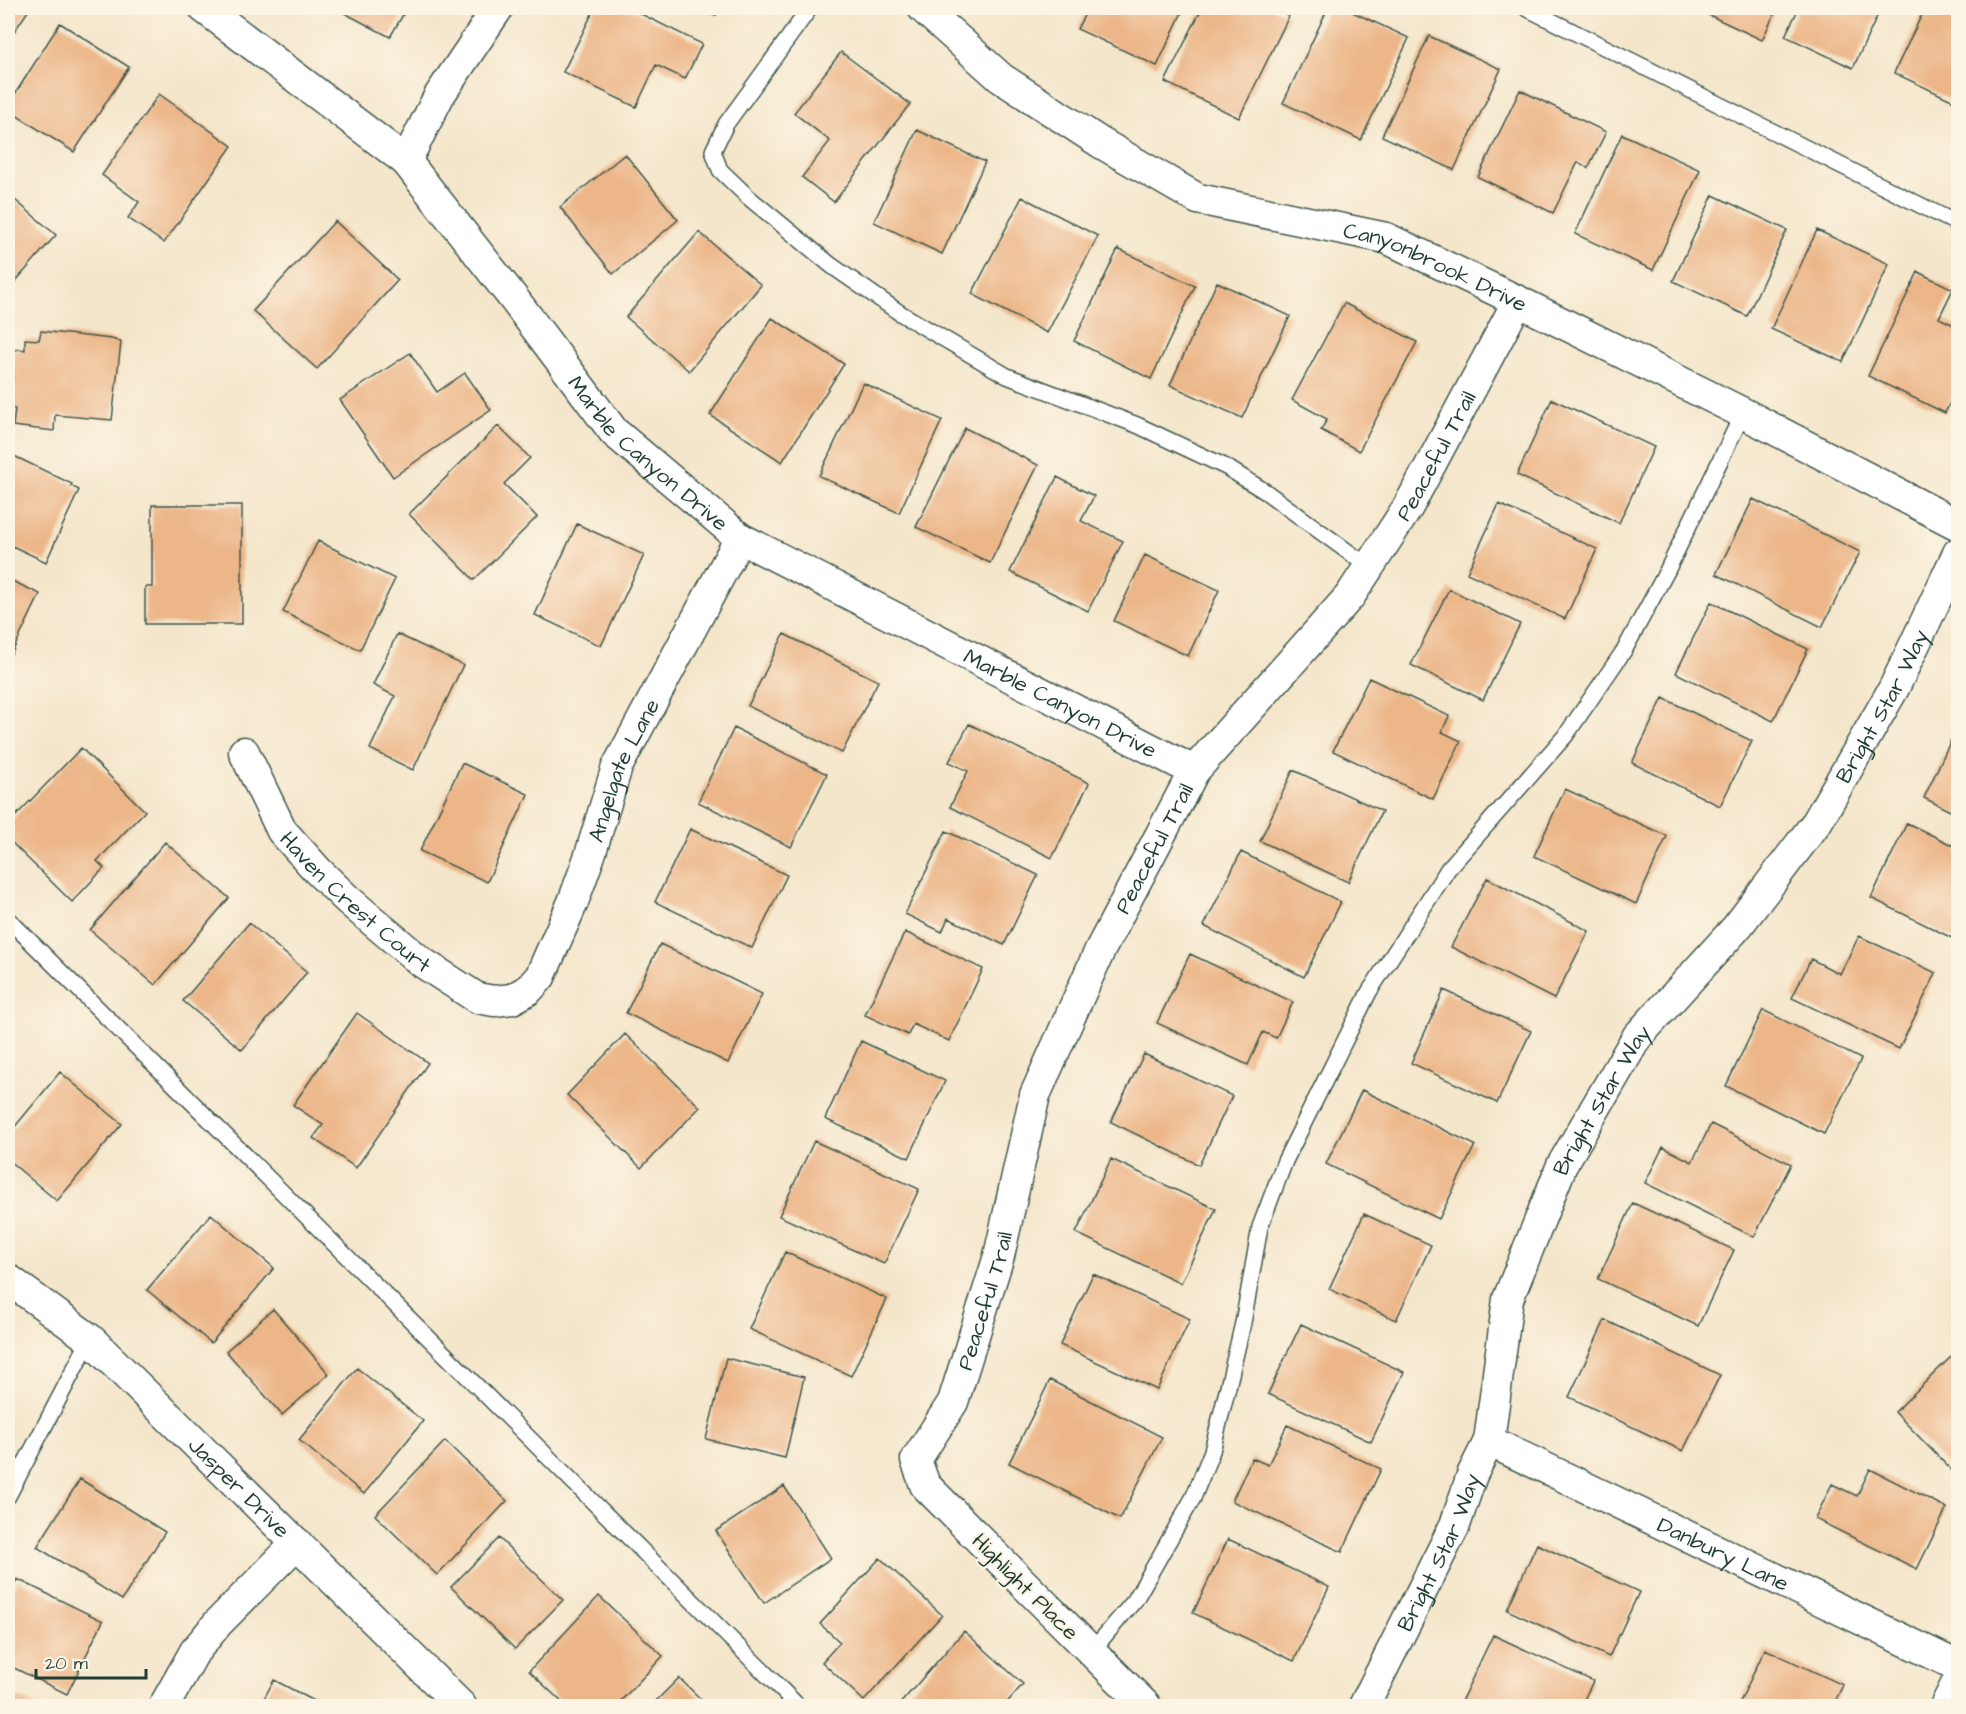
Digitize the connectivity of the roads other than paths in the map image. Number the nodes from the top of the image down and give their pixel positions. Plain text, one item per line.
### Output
1 (204, 8) edge
2 (498, 8) edge
3 (810, 8) edge
4 (923, 8) edge
5 (1527, 8) edge
6 (406, 161) junction
7 (1959, 224) edge
8 (1518, 301) junction
9 (1743, 413) junction
10 (1959, 525) edge
11 (740, 538) junction
12 (1959, 553) edge
13 (1369, 567) junction
14 (244, 752) dead end
15 (1194, 771) junction
16 (8, 919) edge
17 (512, 999) joint
18 (8, 1279) edge
19 (90, 1339) junction
20 (1489, 1441) junction
21 (916, 1460) joint
22 (8, 1496) edge
23 (297, 1543) junction
24 (1091, 1652) junction
25 (1959, 1666) edge
26 (1959, 1684) edge
27 (164, 1707) edge
28 (460, 1707) edge
29 (798, 1707) edge
30 (1146, 1707) edge
31 (1364, 1707) edge
32 (1947, 1707) edge

1 - 6 street, Marble Canyon Drive
2 - 6 street
3 - 13 lane
4 - 8 street, Canyonbrook Drive
5 - 7 lane
6 - 11 street, Marble Canyon Drive
8 - 9 street, Canyonbrook Drive
8 - 13 street, Peaceful Trail
9 - 10 street, Canyonbrook Drive
9 - 24 lane
11 - 15 street, Marble Canyon Drive
11 - 17 street, Angelgate Lane
12 - 20 street, Bright Star Way
13 - 15 street, Peaceful Trail
14 - 17 street, Haven Crest Court
15 - 21 street, Peaceful Trail
16 - 29 lane
18 - 19 street, Jasper Drive
19 - 22 lane
19 - 23 street, Jasper Drive
20 - 25 street, Danbury Lane
20 - 31 street, Bright Star Way
21 - 24 street, Highlight Place
23 - 27 street
23 - 28 street, Jasper Drive
24 - 30 street, Highlight Place
26 - 32 street

